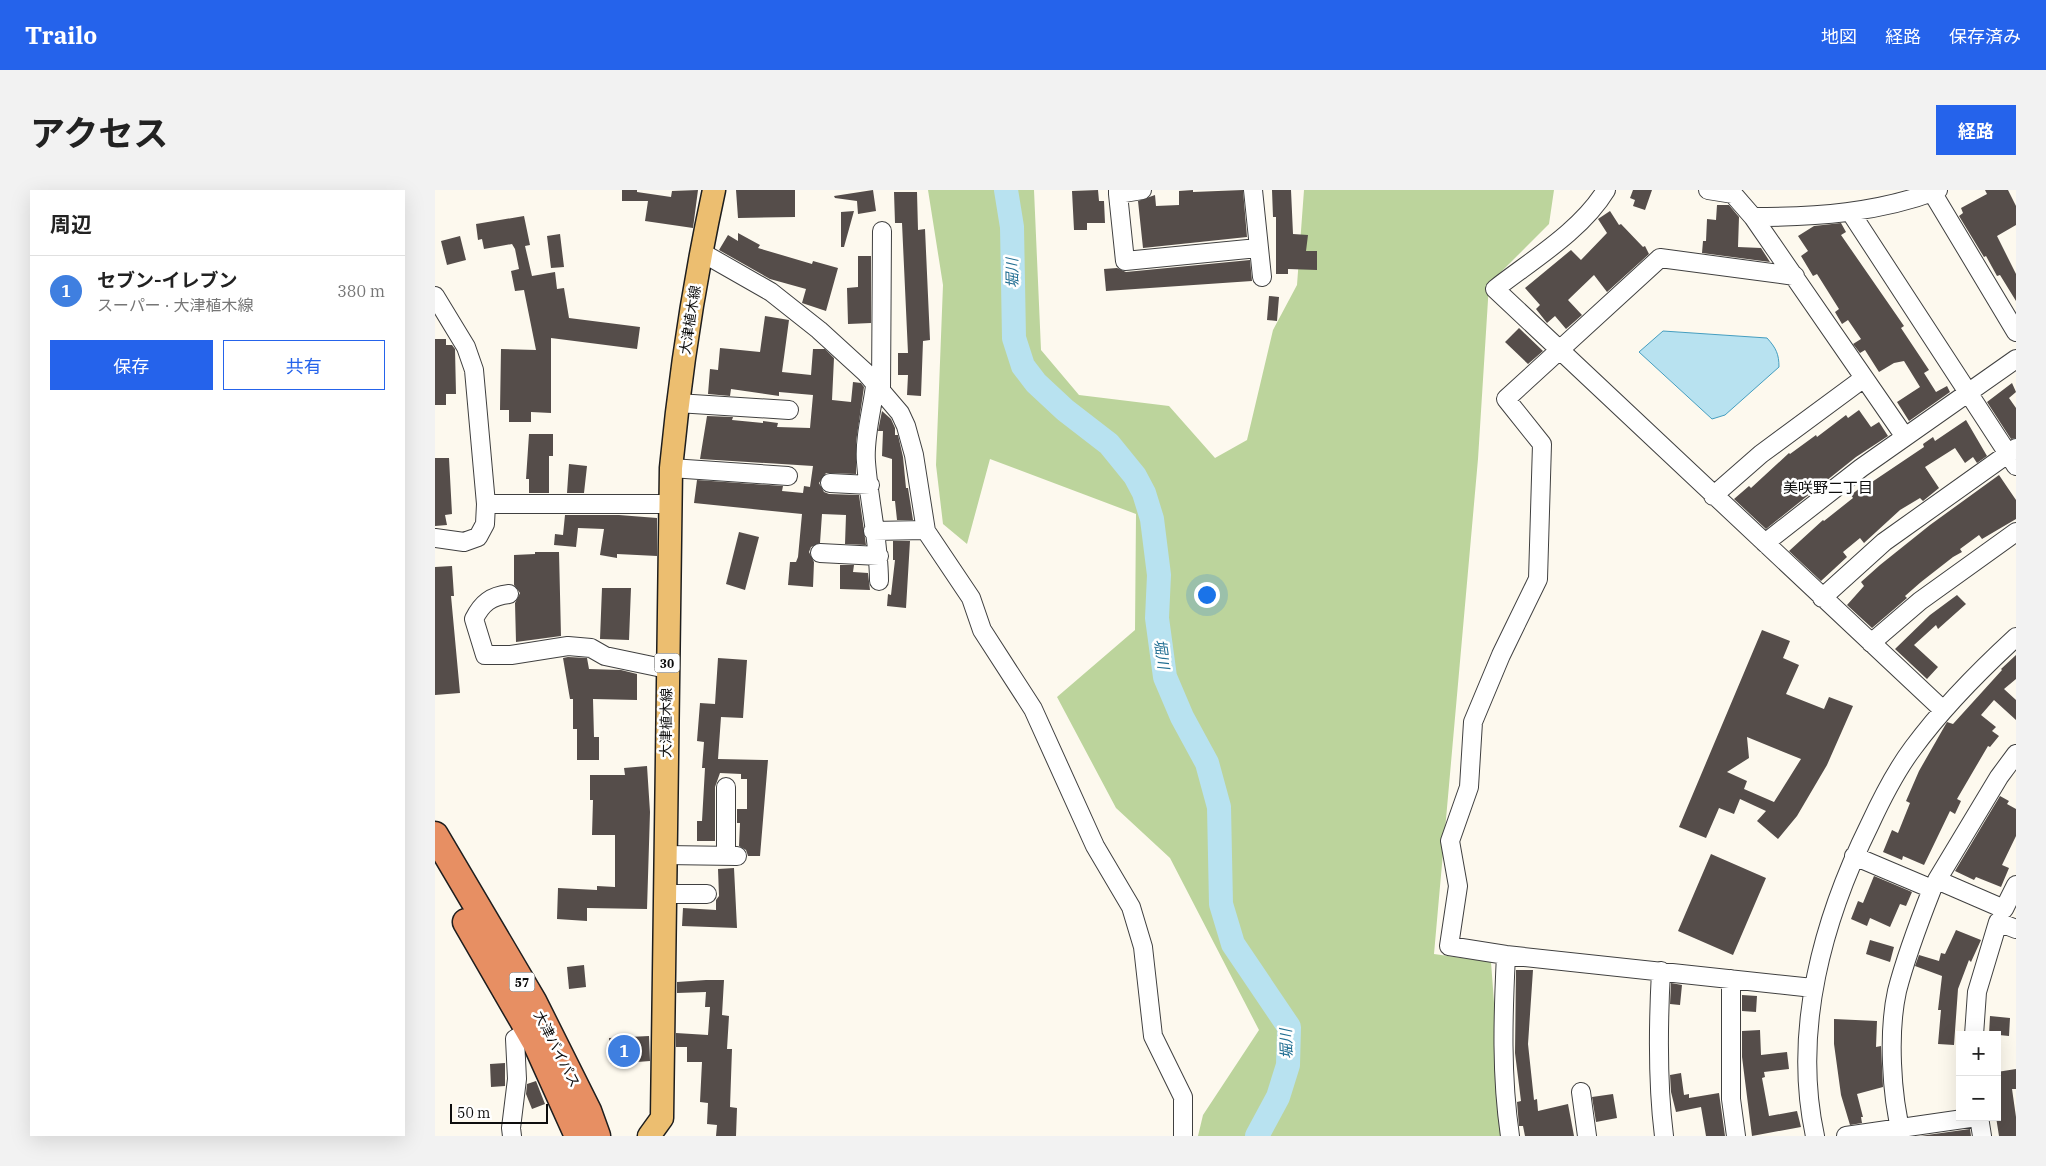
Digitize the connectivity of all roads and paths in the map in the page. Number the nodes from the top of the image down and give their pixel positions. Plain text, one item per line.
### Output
1 (714, 190) edge
2 (1142, 190) edge
3 (1253, 190) edge
4 (1606, 190) edge
5 (1709, 190) edge
6 (1935, 191) edge
7 (1118, 192) edge
8 (1851, 212) junction
9 (1753, 217) junction
10 (882, 231) dead end
11 (1258, 248) junction
12 (701, 252) junction
13 (1795, 276) junction
14 (1262, 277) dead end
15 (435, 296) edge
16 (2016, 332) edge
17 (1559, 352) junction
18 (2016, 359) edge
19 (1864, 378) junction
20 (878, 389) junction
21 (1968, 394) junction
22 (677, 403) junction
23 (789, 410) dead end
24 (1905, 437) junction
25 (2013, 456) edge
26 (671, 468) junction
27 (788, 476) dead end
28 (830, 483) dead end
29 (869, 485) junction
30 (1713, 496) junction
31 (486, 504) junction
32 (669, 504) junction
33 (925, 530) junction
34 (873, 531) junction
35 (2016, 532) edge
36 (435, 538) edge
37 (1765, 543) junction
38 (820, 553) dead end
39 (879, 556) junction
40 (879, 581) dead end
41 (509, 594) dead end
42 (1822, 598) junction
43 (2016, 637) edge
44 (1871, 643) junction
45 (667, 669) junction
46 (1943, 710) junction
47 (2016, 754) edge
48 (726, 787) dead end
49 (435, 834) edge
50 (665, 855) junction
51 (1854, 856) junction
52 (435, 869) edge
53 (1934, 884) junction
54 (2016, 884) edge
55 (665, 894) junction
56 (707, 894) dead end
57 (2001, 916) junction
58 (2016, 929) edge
59 (1506, 955) junction
60 (1661, 971) junction
61 (1731, 979) junction
62 (1813, 988) junction
63 (528, 1031) junction
64 (1974, 1031) edge
65 (1581, 1092) dead end
66 (1957, 1121) edge
67 (1979, 1121) edge
68 (1901, 1132) edge
69 (513, 1136) edge
70 (578, 1136) edge
71 (597, 1136) edge
72 (649, 1136) edge
73 (1183, 1136) edge
74 (1510, 1136) edge
75 (1587, 1136) edge
76 (1664, 1136) edge
77 (1736, 1136) edge
78 (1815, 1136) edge
79 (1846, 1136) edge
80 (1982, 1136) edge

1 - 12 main road, 大津植木線 / 30
2 - 7 street
3 - 11 street
4 - 17 street
5 - 9 street
6 - 8 street
6 - 16 street
7 - 11 street
8 - 9 street
8 - 21 street
9 - 13 street
10 - 20 street
11 - 14 street
12 - 20 street
12 - 22 main road, 大津植木線 / 30
13 - 17 street
13 - 19 street
15 - 31 street
17 - 30 street
17 - 59 street
18 - 21 street
19 - 24 street
19 - 30 street
20 - 29 street
20 - 33 street
21 - 24 street
21 - 25 street
22 - 23 street
22 - 26 main road, 大津植木線 / 30
24 - 37 street
25 - 42 street
26 - 27 street
26 - 32 main road, 大津植木線 / 30
28 - 29 street
29 - 34 street
30 - 37 street
31 - 32 street
31 - 36 street
32 - 45 main road, 大津植木線 / 30
33 - 34 street
33 - 73 street
34 - 39 street
35 - 44 street
37 - 42 street
38 - 39 street
39 - 40 street
41 - 45 street
42 - 44 street
43 - 46 street
44 - 46 street
45 - 50 main road, 大津植木線 / 30
46 - 51 street
47 - 53 street
48 - 50 street
49 - 71 highway, 大津バイパス / 57
50 - 55 main road, 大津植木線 / 30
51 - 53 street
51 - 62 street
52 - 63 highway, 大津バイパス / 57
53 - 57 street
53 - 68 street
54 - 57 street
55 - 56 street
55 - 72 main road, 大津植木線 / 30
57 - 58 street
57 - 64 street
59 - 60 street
59 - 74 street
60 - 61 street
60 - 76 street
61 - 62 street
61 - 77 street
62 - 78 street
63 - 69 street
63 - 70 highway, 大津バイパス / 57
65 - 75 street
66 - 68 street
67 - 80 street
68 - 79 street

